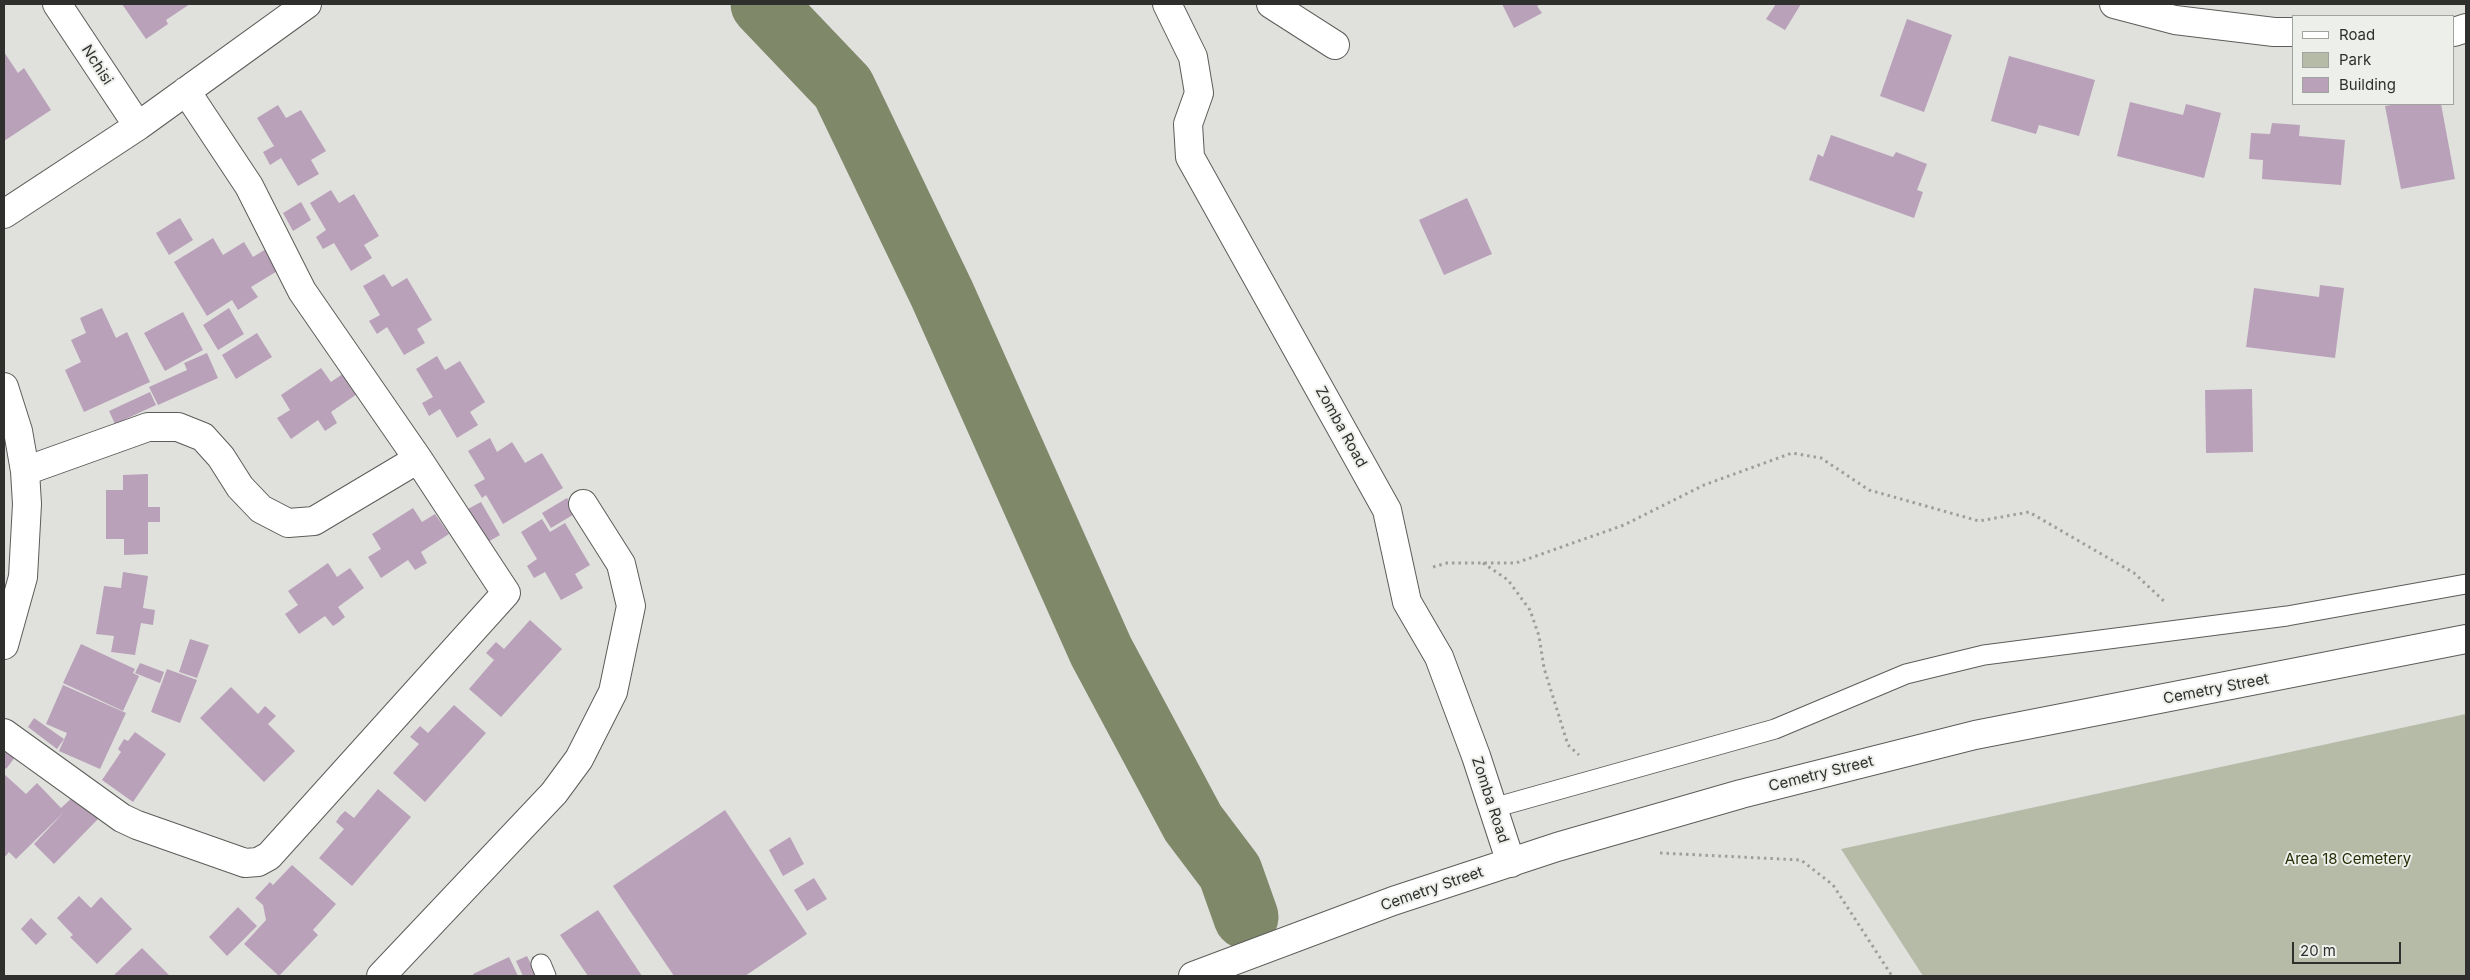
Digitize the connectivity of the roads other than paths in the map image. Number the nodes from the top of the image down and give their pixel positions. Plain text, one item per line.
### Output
1 (57, 4) edge
2 (307, 4) edge
3 (1167, 4) edge
4 (1271, 4) edge
5 (2114, 4) edge
6 (2292, 32) edge
7 (1335, 45) dead end
8 (186, 91) junction
9 (138, 126) junction
10 (4, 214) edge
11 (4, 387) edge
12 (418, 459) junction
13 (25, 471) junction
14 (583, 504) dead end
15 (2466, 584) edge
16 (2466, 639) edge
17 (4, 646) edge
18 (4, 733) edge
19 (1493, 808) junction
20 (1511, 862) junction
21 (381, 976) edge
22 (1193, 976) edge

1 - 9 street, Nchisi
2 - 8 street
3 - 19 street, Zomba Road
4 - 7 street
5 - 6 street
8 - 9 street
8 - 12 street
9 - 10 street
11 - 13 street
12 - 13 street
12 - 18 street
13 - 17 street
14 - 21 street
15 - 19 lane
16 - 20 street, Cemetry Street
19 - 20 street, Zomba Road
20 - 22 street, Cemetry Street

